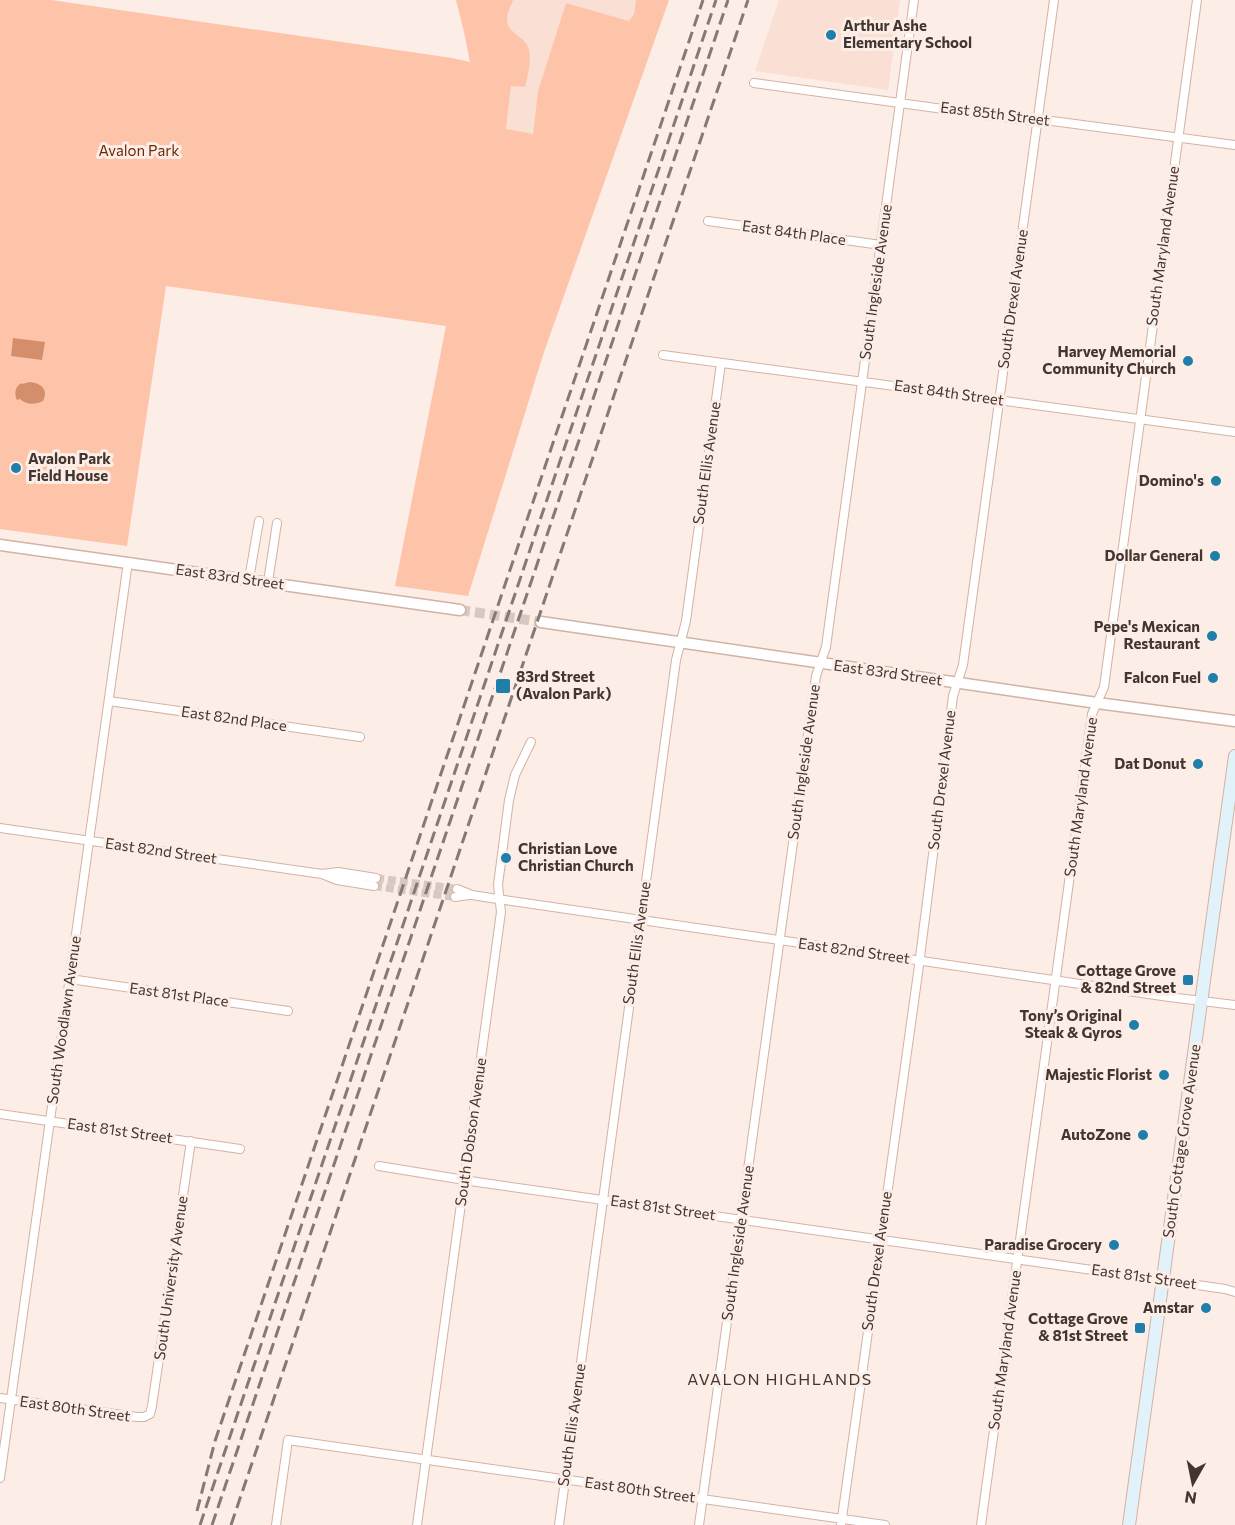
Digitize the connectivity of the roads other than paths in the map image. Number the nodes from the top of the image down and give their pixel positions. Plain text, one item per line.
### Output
1 (914, 0) edge
2 (1054, 0) edge
3 (1197, 0) edge
4 (754, 83) dead end
5 (900, 103) junction
6 (1038, 120) junction
7 (1178, 138) junction
8 (1235, 145) edge
9 (708, 221) dead end
10 (881, 245) junction
11 (663, 355) dead end
12 (721, 363) junction
13 (862, 381) junction
14 (999, 400) junction
15 (1140, 419) junction
16 (1235, 432) edge
17 (259, 521) dead end
18 (277, 524) dead end
19 (0, 544) edge
20 (128, 562) junction
21 (249, 579) junction
22 (268, 582) junction
23 (460, 610) tunnel mouth
24 (541, 622) tunnel mouth
25 (681, 642) junction
26 (820, 663) junction
27 (957, 683) junction
28 (109, 701) junction
29 (1097, 703) junction
30 (1235, 722) edge
31 (360, 737) dead end
32 (531, 742) dead end
33 (1235, 756) edge
34 (0, 828) edge
35 (89, 841) junction
36 (375, 882) tunnel mouth
37 (456, 893) tunnel mouth
38 (500, 899) junction
39 (640, 919) junction
40 (779, 940) junction
41 (919, 960) junction
42 (70, 979) junction
43 (1056, 980) junction
44 (1202, 1001) junction
45 (1235, 1005) edge
46 (288, 1011) dead end
47 (0, 1114) edge
48 (50, 1121) junction
49 (191, 1142) junction
50 (240, 1149) dead end
51 (379, 1166) dead end
52 (464, 1180) junction
53 (602, 1200) junction
54 (741, 1220) junction
55 (880, 1240) junction
56 (1017, 1259) junction
57 (1163, 1280) junction
58 (1234, 1290) edge
59 (0, 1398) edge
60 (10, 1399) junction
61 (150, 1414) joint
62 (426, 1459) junction
63 (0, 1478) edge
64 (565, 1479) junction
65 (703, 1499) junction
66 (841, 1522) edge
67 (276, 1525) edge
68 (417, 1525) edge
69 (558, 1525) edge
70 (699, 1525) edge
71 (885, 1525) edge
72 (981, 1525) edge
73 (1129, 1525) edge

1 - 5 street, South Ingleside Avenue
2 - 6 street, South Drexel Avenue
3 - 7 street, South Maryland Avenue
4 - 5 street, East 85th Street
5 - 6 street, East 85th Street
5 - 10 street, South Ingleside Avenue
6 - 7 street, East 85th Street
6 - 14 street, South Drexel Avenue
7 - 8 street, East 85th Street
7 - 15 street, South Maryland Avenue
9 - 10 street, East 84th Place
10 - 13 street, South Ingleside Avenue
11 - 12 street, East 84th Street
12 - 13 street, East 84th Street
12 - 25 street, South Ellis Avenue
13 - 14 street, East 84th Street
13 - 26 street, South Ingleside Avenue
14 - 15 street, East 84th Street
14 - 27 street, South Drexel Avenue
15 - 16 street, East 84th Street
15 - 29 street, South Maryland Avenue
17 - 21 street
18 - 22 street
19 - 20 street, East 83rd Street
20 - 21 street, East 83rd Street
20 - 28 street, South Woodlawn Avenue
21 - 22 street, East 83rd Street
22 - 23 street, East 83rd Street
24 - 25 street, East 83rd Street
25 - 26 street, East 83rd Street
25 - 39 street, South Ellis Avenue
26 - 27 street, East 83rd Street
26 - 40 street, South Ingleside Avenue
27 - 29 street, East 83rd Street
27 - 41 street, South Drexel Avenue
28 - 31 street, East 82nd Place
28 - 35 street, South Woodlawn Avenue
29 - 30 street, East 83rd Street
29 - 43 street, South Maryland Avenue
32 - 38 street, South Dobson Avenue
33 - 44 main road, South Cottage Grove Avenue
34 - 35 street, East 82nd Street
35 - 36 street, East 82nd Street
35 - 42 street, South Woodlawn Avenue
37 - 38 street, East 82nd Street
38 - 39 street, East 82nd Street
38 - 52 street, South Dobson Avenue
39 - 40 street, East 82nd Street
39 - 53 street, South Ellis Avenue
40 - 41 street, East 82nd Street
40 - 54 street, South Ingleside Avenue
41 - 43 street, East 82nd Street
41 - 55 street, South Drexel Avenue
42 - 46 street, East 81st Place
42 - 48 street, South Woodlawn Avenue
43 - 44 street, East 82nd Street
43 - 56 street, South Maryland Avenue
44 - 45 street, East 82nd Street
44 - 57 main road, South Cottage Grove Avenue
47 - 48 street, East 81st Street
48 - 49 street, East 81st Street
48 - 60 street, South Woodlawn Avenue
49 - 50 street, East 81st Street
49 - 61 street, South University Avenue
51 - 52 street, East 81st Street
52 - 53 street, East 81st Street
52 - 62 street, South Dobson Avenue
53 - 54 street, East 81st Street
53 - 64 street, South Ellis Avenue
54 - 55 street, East 81st Street
54 - 65 street, South Ingleside Avenue
55 - 56 street, East 81st Street
55 - 66 street, South Drexel Avenue
56 - 57 street, East 81st Street
56 - 72 street, South Maryland Avenue
57 - 58 street, East 81st Street
57 - 73 main road, South Cottage Grove Avenue
59 - 60 street, East 80th Street
60 - 61 street, East 80th Street
60 - 63 street, South Woodlawn Avenue
62 - 64 street, East 80th Street
62 - 67 street, East 80th Street
62 - 68 street, South Dobson Avenue
64 - 65 street, East 80th Street
64 - 69 street, South Ellis Avenue
65 - 66 street, East 80th Street
65 - 70 street, South Ingleside Avenue
66 - 71 street, East 80th Street

